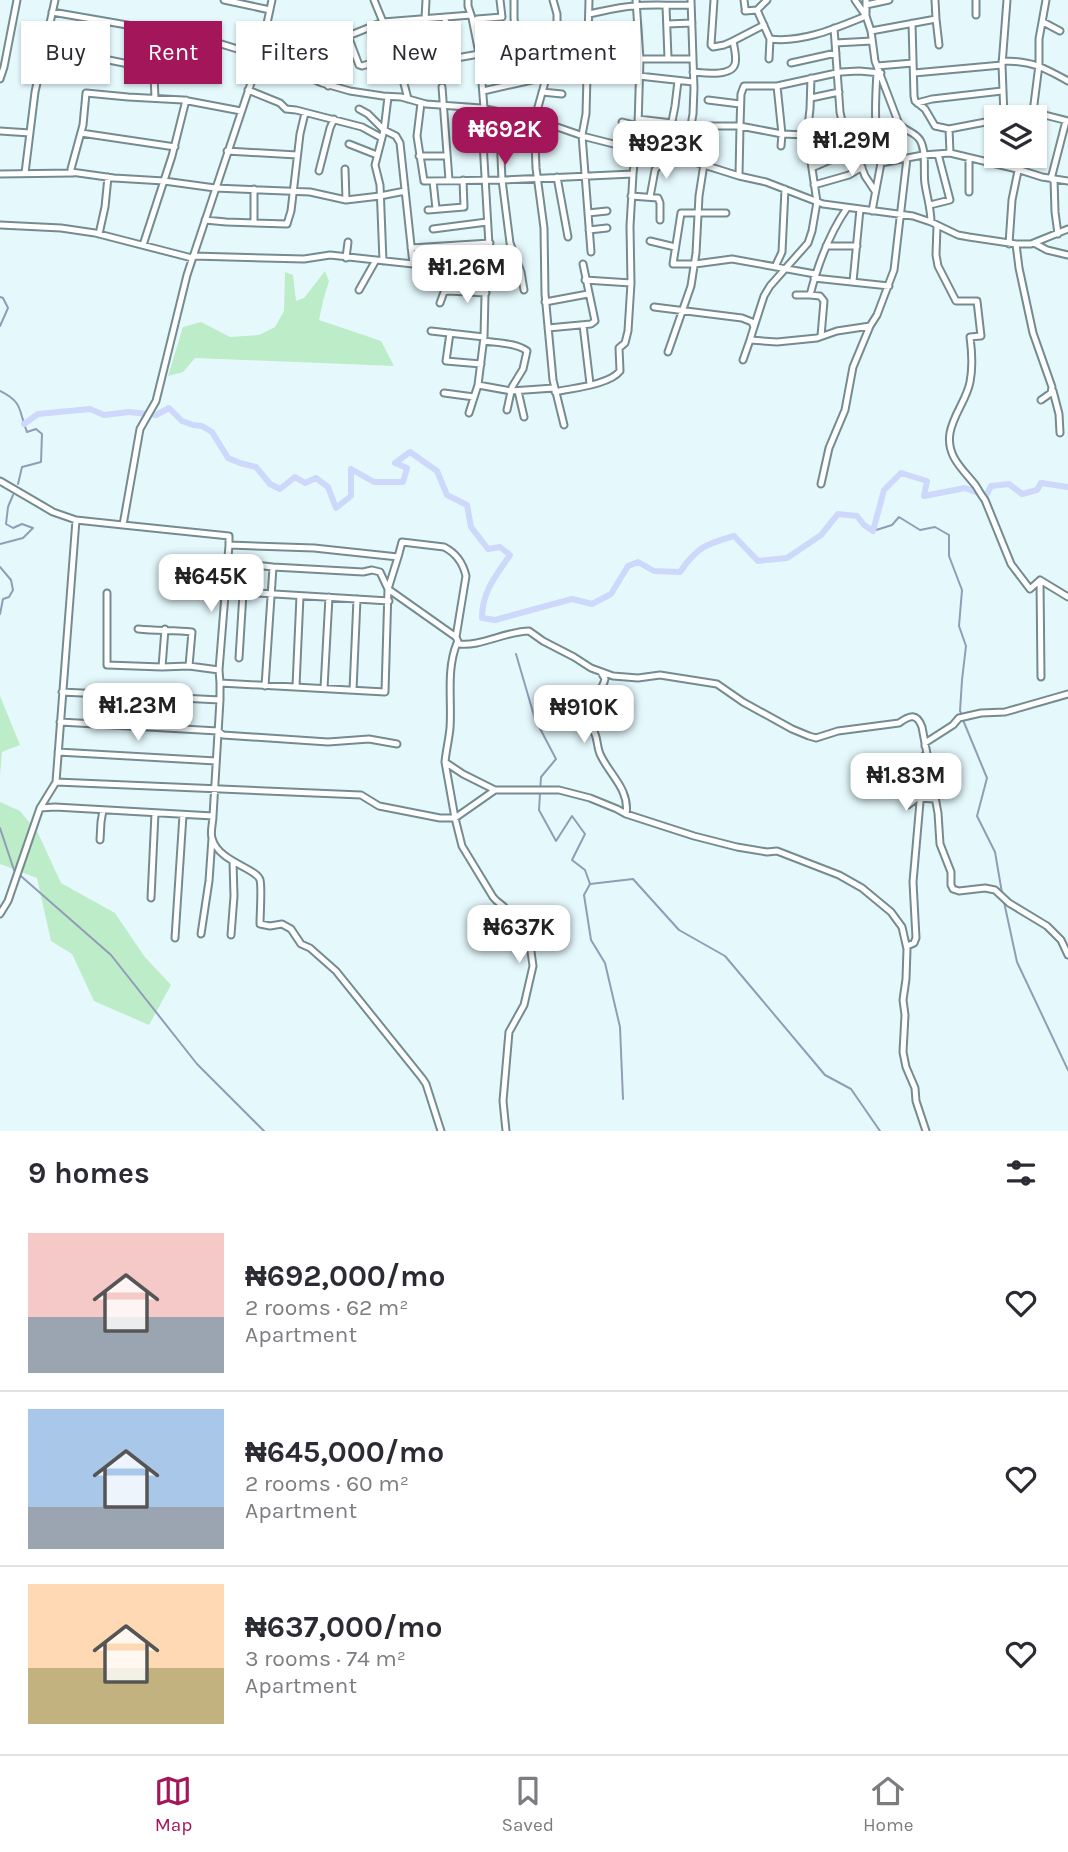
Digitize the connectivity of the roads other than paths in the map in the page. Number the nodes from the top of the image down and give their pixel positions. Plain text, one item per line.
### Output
1 (17, 0) edge
2 (55, 0) edge
3 (224, 0) edge
4 (272, 0) edge
5 (374, 0) edge
6 (426, 0) edge
7 (468, 0) edge
8 (500, 0) edge
9 (514, 0) edge
10 (553, 0) edge
11 (589, 0) edge
12 (714, 0) edge
13 (744, 0) edge
14 (767, 0) edge
15 (855, 0) edge
16 (889, 0) edge
17 (935, 0) edge
18 (976, 0) edge
19 (1007, 0) edge
20 (1046, 0) edge
21 (691, 2) edge
22 (866, 2) edge
23 (636, 3) edge
24 (666, 6) junction
25 (270, 10) junction
26 (757, 10) junction
27 (52, 12) junction
28 (589, 14) junction
29 (976, 15) dead end
30 (866, 16) junction
31 (474, 17) junction
32 (444, 18) junction
33 (425, 19) junction
34 (936, 19) junction
35 (413, 20) joint
36 (50, 21) edge
37 (267, 21) edge
38 (383, 21) edge
39 (398, 21) edge
40 (514, 21) edge
41 (558, 21) edge
42 (637, 21) edge
43 (1043, 22) junction
44 (475, 23) edge
45 (692, 23) junction
46 (912, 23) junction
47 (124, 24) edge
48 (667, 24) junction
49 (764, 25) junction
50 (834, 28) junction
51 (871, 31) junction
52 (1060, 31) dead end
53 (770, 39) junction
54 (733, 41) junction
55 (872, 41) junction
56 (835, 43) junction
57 (939, 45) dead end
58 (353, 49) edge
59 (835, 53) junction
60 (475, 55) edge
61 (668, 58) junction
62 (640, 59) edge
63 (693, 59) junction
64 (769, 59) dead end
65 (791, 63) dead end
66 (913, 63) junction
67 (1002, 63) junction
68 (367, 64) edge
69 (1039, 65) junction
70 (879, 70) junction
71 (693, 72) junction
72 (838, 72) junction
73 (914, 73) junction
74 (640, 76) edge
75 (811, 78) junction
76 (0, 79) edge
77 (678, 81) junction
78 (1068, 81) edge
79 (693, 82) junction
80 (37, 84) edge
81 (154, 84) edge
82 (250, 84) edge
83 (323, 84) edge
84 (404, 84) edge
85 (483, 84) edge
86 (514, 84) edge
87 (544, 84) edge
88 (639, 84) edge
89 (328, 86) joint
90 (777, 86) junction
91 (442, 87) dead end
92 (248, 90) junction
93 (483, 91) junction
94 (1002, 91) junction
95 (542, 92) junction
96 (839, 92) junction
97 (562, 94) dead end
98 (388, 97) junction
99 (155, 98) junction
100 (408, 99) junction
101 (811, 99) junction
102 (187, 100) junction
103 (708, 100) dead end
104 (421, 103) junction
105 (740, 103) junction
106 (918, 103) junction
107 (443, 105) junction
108 (1004, 105) edge
109 (1033, 105) edge
110 (482, 108) junction
111 (359, 109) dead end
112 (241, 111) junction
113 (499, 112) junction
114 (305, 113) junction
115 (517, 116) junction
116 (1047, 117) edge
117 (638, 118) junction
118 (334, 120) junction
119 (537, 120) junction
120 (1067, 121) edge
121 (622, 122) dead end
122 (984, 122) edge
123 (672, 123) junction
124 (638, 126) junction
125 (701, 126) dead end
126 (740, 126) junction
127 (876, 126) junction
128 (949, 129) junction
129 (384, 130) junction
130 (0, 131) edge
131 (845, 132) junction
132 (30, 133) junction
133 (81, 133) junction
134 (782, 134) junction
135 (582, 135) junction
136 (382, 138) junction
137 (807, 138) junction
138 (518, 140) dead end
139 (349, 144) dead end
140 (877, 145) junction
141 (781, 146) dead end
142 (175, 147) junction
143 (852, 149) junction
144 (635, 150) junction
145 (227, 151) junction
146 (950, 153) junction
147 (938, 154) junction
148 (297, 155) junction
149 (377, 155) junction
150 (923, 155) junction
151 (419, 156) junction
152 (446, 156) junction
153 (665, 157) junction
154 (908, 158) junction
155 (969, 158) junction
156 (685, 159) junction
157 (881, 163) junction
158 (704, 164) junction
159 (862, 167) junction
160 (345, 169) dead end
161 (812, 169) junction
162 (1017, 169) junction
163 (319, 170) dead end
164 (25, 173) junction
165 (74, 173) junction
166 (0, 174) edge
167 (633, 174) junction
168 (586, 175) junction
169 (739, 176) junction
170 (108, 177) junction
171 (557, 177) junction
172 (537, 178) junction
173 (484, 179) junction
174 (1053, 179) junction
175 (449, 180) junction
176 (463, 180) junction
177 (502, 180) junction
178 (164, 181) junction
179 (433, 181) junction
180 (1068, 181) edge
181 (814, 186) junction
182 (215, 188) junction
183 (254, 189) junction
184 (785, 189) junction
185 (292, 191) junction
186 (405, 191) junction
187 (875, 192) junction
188 (969, 192) dead end
189 (380, 196) junction
190 (631, 196) junction
191 (650, 197) junction
192 (346, 200) junction
193 (817, 202) junction
194 (930, 205) junction
195 (847, 208) junction
196 (436, 209) junction
197 (860, 209) junction
198 (428, 210) dead end
199 (607, 211) dead end
200 (872, 211) junction
201 (588, 213) junction
202 (726, 213) dead end
203 (699, 214) junction
204 (902, 215) junction
205 (205, 220) junction
206 (660, 220) dead end
207 (487, 222) junction
208 (254, 223) junction
209 (934, 224) junction
210 (0, 225) edge
211 (607, 228) dead end
212 (433, 229) dead end
213 (1068, 229) edge
214 (589, 230) junction
215 (99, 234) junction
216 (1058, 234) junction
217 (568, 237) dead end
218 (650, 241) dead end
219 (348, 242) dead end
220 (490, 243) junction
221 (1034, 243) junction
222 (1012, 244) junction
223 (143, 246) junction
224 (826, 246) junction
225 (857, 246) junction
226 (675, 247) junction
227 (411, 248) junction
228 (592, 252) dead end
229 (1068, 255) edge
230 (193, 257) junction
231 (346, 258) junction
232 (380, 260) junction
233 (413, 264) junction
234 (583, 264) dead end
235 (695, 264) junction
236 (775, 267) junction
237 (784, 270) junction
238 (490, 271) junction
239 (815, 276) junction
240 (585, 280) junction
241 (853, 282) junction
242 (631, 283) junction
243 (889, 286) junction
244 (359, 290) dead end
245 (524, 290) dead end
246 (486, 293) junction
247 (588, 294) junction
248 (796, 295) dead end
249 (810, 295) junction
250 (545, 302) junction
251 (440, 303) dead end
252 (654, 307) dead end
253 (683, 309) junction
254 (583, 325) junction
255 (870, 326) junction
256 (754, 327) junction
257 (548, 328) junction
258 (431, 331) dead end
259 (450, 333) junction
260 (821, 336) junction
261 (484, 339) junction
262 (750, 340) junction
263 (668, 352) dead end
264 (743, 360) dead end
265 (481, 364) junction
266 (590, 384) junction
267 (478, 385) junction
268 (555, 390) junction
269 (511, 391) junction
270 (518, 391) junction
271 (1053, 391) junction
272 (444, 393) dead end
273 (474, 397) junction
274 (1041, 400) dead end
275 (507, 411) dead end
276 (469, 413) dead end
277 (524, 417) dead end
278 (564, 425) dead end
279 (1060, 433) dead end
280 (0, 481) edge
281 (821, 484) dead end
282 (76, 520) junction
283 (123, 525) junction
284 (229, 545) junction
285 (398, 556) junction
286 (228, 562) junction
287 (273, 567) junction
288 (1040, 580) junction
289 (388, 589) junction
290 (226, 591) junction
291 (107, 593) dead end
292 (243, 593) junction
293 (271, 593) junction
294 (300, 596) junction
295 (329, 597) junction
296 (1068, 597) edge
297 (357, 598) junction
298 (388, 601) junction
299 (138, 629) dead end
300 (165, 629) junction
301 (457, 640) junction
302 (239, 658) dead end
303 (189, 666) junction
304 (162, 667) junction
305 (219, 670) junction
306 (601, 672) junction
307 (1041, 677) dead end
308 (220, 683) junction
309 (265, 686) junction
310 (296, 686) junction
311 (324, 688) junction
312 (353, 690) junction
313 (62, 692) junction
314 (1068, 694) edge
315 (220, 701) junction
316 (60, 722) junction
317 (218, 731) junction
318 (925, 743) junction
319 (397, 744) dead end
320 (58, 752) junction
321 (216, 761) junction
322 (445, 762) junction
323 (56, 782) junction
324 (215, 789) junction
325 (495, 790) junction
326 (920, 798) junction
327 (935, 799) junction
328 (908, 805) dead end
329 (40, 808) junction
330 (103, 810) junction
331 (155, 813) junction
332 (626, 814) junction
333 (183, 815) junction
334 (213, 816) junction
335 (455, 818) junction
336 (212, 838) junction
337 (100, 840) dead end
338 (233, 862) junction
339 (151, 898) dead end
340 (0, 914) edge
341 (201, 934) dead end
342 (230, 935) dead end
343 (176, 938) dead end
344 (906, 946) junction
345 (1068, 955) edge
346 (441, 1131) edge
347 (506, 1131) edge
348 (926, 1131) edge

1 - 76 street
2 - 27 street
3 - 25 street
4 - 25 street
5 - 38 street
6 - 33 street
7 - 31 street
8 - 31 street
9 - 40 street
10 - 41 street
11 - 28 street
12 - 54 street
13 - 26 street
14 - 26 street
15 - 30 street
16 - 22 street
17 - 34 street
18 - 29 street
19 - 67 street
20 - 43 street
21 - 24 street
21 - 45 street
22 - 30 street
23 - 24 street
23 - 28 street
23 - 42 street
24 - 48 street
25 - 37 street
26 - 49 street
27 - 36 street
27 - 47 street
28 - 135 street
30 - 50 street
30 - 51 street
31 - 32 street
31 - 44 street
32 - 33 street
32 - 60 street
33 - 35 street
34 - 46 street
34 - 57 street
35 - 39 street
43 - 52 street
43 - 69 street
45 - 48 street
45 - 63 street
46 - 51 street
46 - 66 street
48 - 61 street
49 - 53 street
49 - 54 street
50 - 53 street
50 - 56 street
51 - 55 street
53 - 64 street
54 - 71 street
55 - 56 street
55 - 70 street
56 - 59 street
58 - 68 street
59 - 65 street
59 - 72 street
61 - 62 street
61 - 63 street
63 - 71 street
66 - 70 street
66 - 73 street
67 - 69 street
67 - 73 street
67 - 94 street
69 - 78 street
69 - 109 street
70 - 72 street
70 - 127 street
70 - 150 street
71 - 79 street
72 - 75 street
72 - 96 street
73 - 106 street
74 - 77 street
75 - 90 street
75 - 101 street
77 - 79 street
77 - 123 street
79 - 156 street
80 - 132 street
81 - 99 street
82 - 92 street
83 - 89 street
84 - 100 street
85 - 93 street
86 - 93 street
87 - 95 street
88 - 117 street
89 - 98 street
90 - 105 street
90 - 134 street
91 - 107 street
92 - 112 street
92 - 114 street
93 - 110 street
94 - 106 street
94 - 108 street
95 - 97 street
95 - 119 street
96 - 101 street
96 - 131 street
98 - 100 street
98 - 129 street
99 - 102 street
99 - 133 street
100 - 104 street
101 - 137 street
102 - 112 street
102 - 142 street
103 - 105 street
104 - 107 street
104 - 151 street
105 - 126 street
106 - 128 street
107 - 110 street
107 - 152 street
110 - 113 street
110 - 173 street
111 - 129 street
112 - 145 street
113 - 115 street
113 - 177 street
114 - 118 street
114 - 148 street
115 - 119 street
115 - 138 street
116 - 120 street
117 - 123 street
117 - 124 street
118 - 136 street
118 - 163 street
119 - 135 street
119 - 172 street
120 - 174 street
121 - 124 street
122 - 128 street
123 - 153 street
124 - 144 street
125 - 126 street
126 - 134 street
126 - 169 street
127 - 131 street
127 - 140 street
128 - 146 street
129 - 136 street
129 - 186 street
130 - 132 street
131 - 137 street
131 - 143 street
132 - 164 street
133 - 142 street
133 - 165 street
134 - 137 street
134 - 141 street
135 - 144 street
135 - 168 street
136 - 149 street
137 - 161 street
139 - 149 street
140 - 143 street
140 - 157 street
142 - 178 street
143 - 159 street
143 - 161 street
144 - 153 street
144 - 167 street
145 - 148 street
145 - 182 street
146 - 147 street
146 - 155 street
147 - 150 street
147 - 194 street
148 - 185 street
149 - 189 street
150 - 154 street
150 - 194 street
151 - 152 street
151 - 179 street
152 - 175 street
153 - 156 street
153 - 191 street
154 - 157 street
154 - 204 street
155 - 162 street
155 - 188 street
156 - 158 street
157 - 187 street
158 - 169 street
158 - 203 street
159 - 181 street
159 - 187 street
160 - 192 street
161 - 181 street
162 - 174 street
162 - 222 street
164 - 165 street
164 - 166 street
165 - 170 street
167 - 168 street
167 - 190 street
168 - 171 street
168 - 201 street
169 - 184 street
170 - 178 street
170 - 215 street
171 - 172 street
171 - 217 street
172 - 177 street
172 - 250 street
173 - 176 street
173 - 177 street
173 - 207 street
174 - 180 street
174 - 216 street
175 - 176 street
175 - 179 street
176 - 196 street
177 - 245 street
178 - 182 street
178 - 223 street
179 - 196 street
181 - 193 street
182 - 183 street
182 - 205 street
183 - 185 street
183 - 208 street
184 - 193 street
184 - 236 street
185 - 192 street
185 - 208 street
186 - 189 street
186 - 227 street
187 - 200 street
189 - 192 street
189 - 232 street
190 - 191 street
190 - 242 street
191 - 206 street
193 - 195 street
193 - 237 street
194 - 209 street
195 - 197 street
195 - 224 street
196 - 198 street
197 - 200 street
197 - 225 street
199 - 201 street
200 - 204 street
201 - 214 street
202 - 203 street
203 - 226 street
203 - 235 street
204 - 209 street
204 - 243 street
205 - 208 street
205 - 230 street
207 - 212 street
207 - 220 street
209 - 222 street
209 - 288 street
210 - 215 street
211 - 214 street
213 - 216 street
214 - 228 street
215 - 223 street
216 - 221 street
218 - 226 street
219 - 231 street
220 - 227 street
220 - 238 street
221 - 222 street
221 - 229 street
222 - 271 street
223 - 230 street
224 - 225 street
224 - 239 street
225 - 241 street
226 - 235 street
227 - 233 street
230 - 231 street
230 - 283 street
231 - 232 street
232 - 233 street
232 - 244 street
233 - 238 street
234 - 240 street
235 - 236 street
235 - 253 street
236 - 237 street
237 - 239 street
237 - 256 street
238 - 246 street
239 - 241 street
239 - 249 street
240 - 242 street
240 - 247 street
241 - 243 street
242 - 266 street
243 - 255 street
246 - 251 street
246 - 261 street
247 - 250 street
247 - 254 street
248 - 249 street
249 - 260 street
250 - 257 street
252 - 253 street
253 - 256 street
253 - 263 street
254 - 257 street
254 - 266 street
255 - 260 street
255 - 281 street
256 - 262 street
257 - 268 street
258 - 259 street
259 - 261 street
259 - 265 street
260 - 262 street
261 - 265 street
261 - 269 street
262 - 264 street
265 - 267 street
266 - 268 street
267 - 269 street
267 - 273 street
268 - 270 street
268 - 278 street
269 - 270 street
269 - 275 street
270 - 277 street
271 - 274 street
271 - 279 street
272 - 273 street
273 - 276 street
280 - 282 street
282 - 283 street
282 - 313 street
283 - 284 street
284 - 285 street
284 - 286 street
285 - 289 street
285 - 301 street
286 - 287 street
286 - 290 street
287 - 289 street
287 - 293 street
288 - 296 street
288 - 307 street
289 - 298 street
289 - 301 street
290 - 292 street
290 - 305 street
291 - 304 street
292 - 293 street
292 - 302 street
293 - 294 street
293 - 309 street
294 - 295 street
294 - 310 street
295 - 297 street
295 - 311 street
297 - 298 street
297 - 312 street
298 - 312 street
299 - 300 street
300 - 303 street
300 - 304 street
301 - 306 street
301 - 322 street
303 - 304 street
303 - 305 street
305 - 308 street
306 - 318 street
306 - 332 street
308 - 309 street
308 - 315 street
309 - 310 street
310 - 311 street
311 - 312 street
313 - 315 street
313 - 316 street
314 - 318 street
315 - 317 street
316 - 317 street
316 - 320 street
317 - 319 street
317 - 321 street
318 - 326 street
318 - 327 street
320 - 321 street
320 - 323 street
321 - 324 street
322 - 325 street
322 - 335 street
323 - 324 street
323 - 329 street
324 - 334 street
324 - 335 street
325 - 332 street
325 - 335 street
326 - 327 street
326 - 328 street
326 - 344 street
327 - 345 street
329 - 330 street
329 - 340 street
330 - 331 street
330 - 337 street
331 - 333 street
331 - 339 street
332 - 344 street
333 - 334 street
333 - 343 street
334 - 336 street
335 - 347 street
336 - 338 street
336 - 341 street
338 - 342 street
338 - 346 street
344 - 348 street

